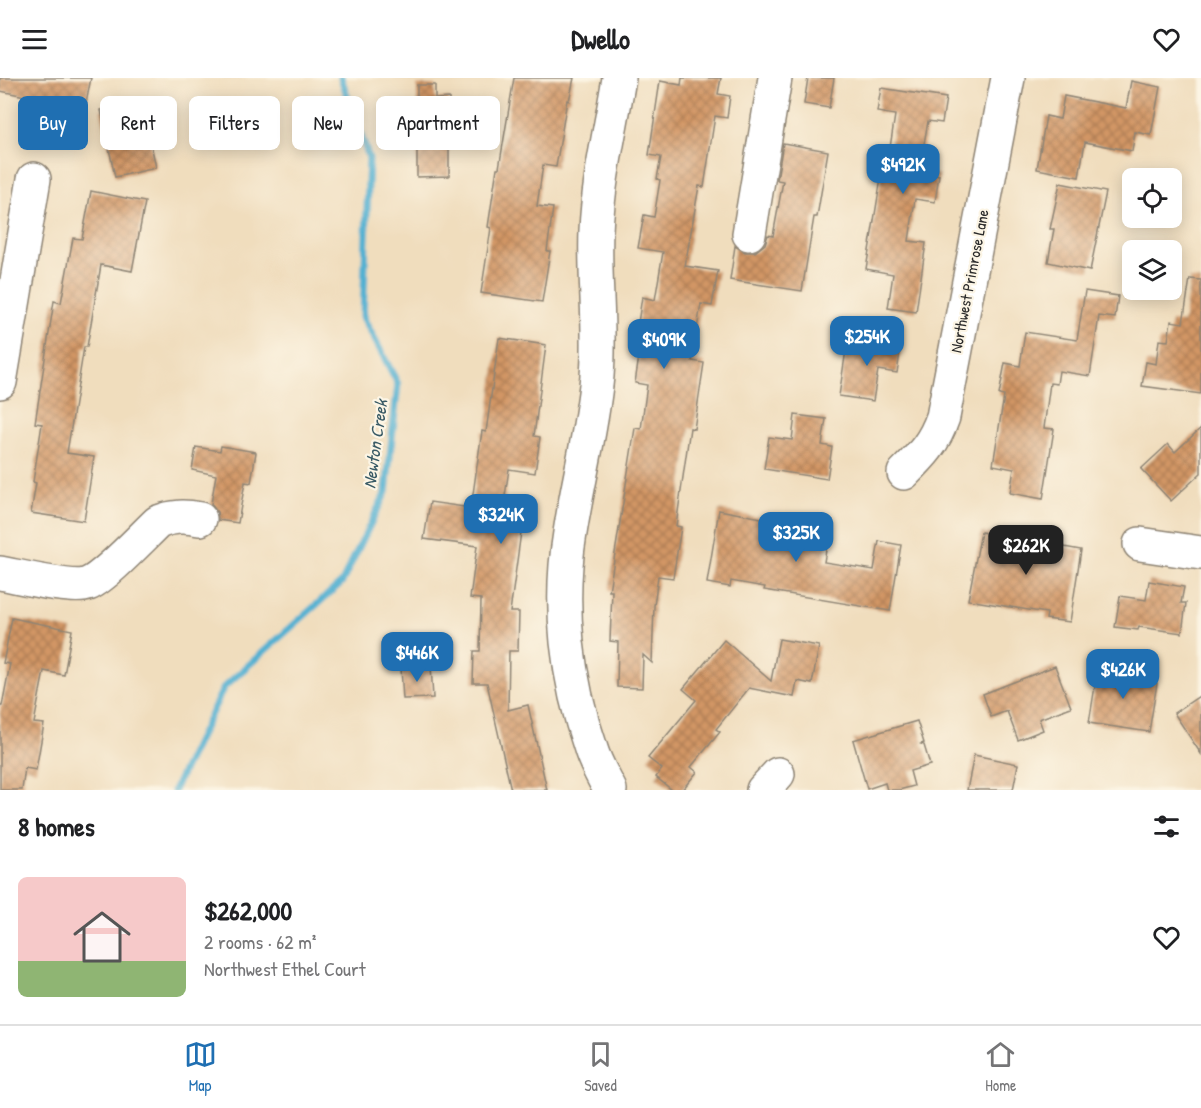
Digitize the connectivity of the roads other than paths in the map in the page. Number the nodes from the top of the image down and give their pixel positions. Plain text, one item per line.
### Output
1 (619, 78) edge
2 (775, 78) edge
3 (1008, 78) edge
4 (34, 179) dead end
5 (749, 234) dead end
6 (0, 382) edge
7 (904, 472) dead end
8 (200, 519) dead end
9 (1140, 544) dead end
10 (1201, 553) edge
11 (0, 573) edge
12 (610, 790) edge

1 - 12 street
2 - 5 street
3 - 7 street, Northwest Primrose Lane
4 - 6 street
8 - 11 street
9 - 10 street

